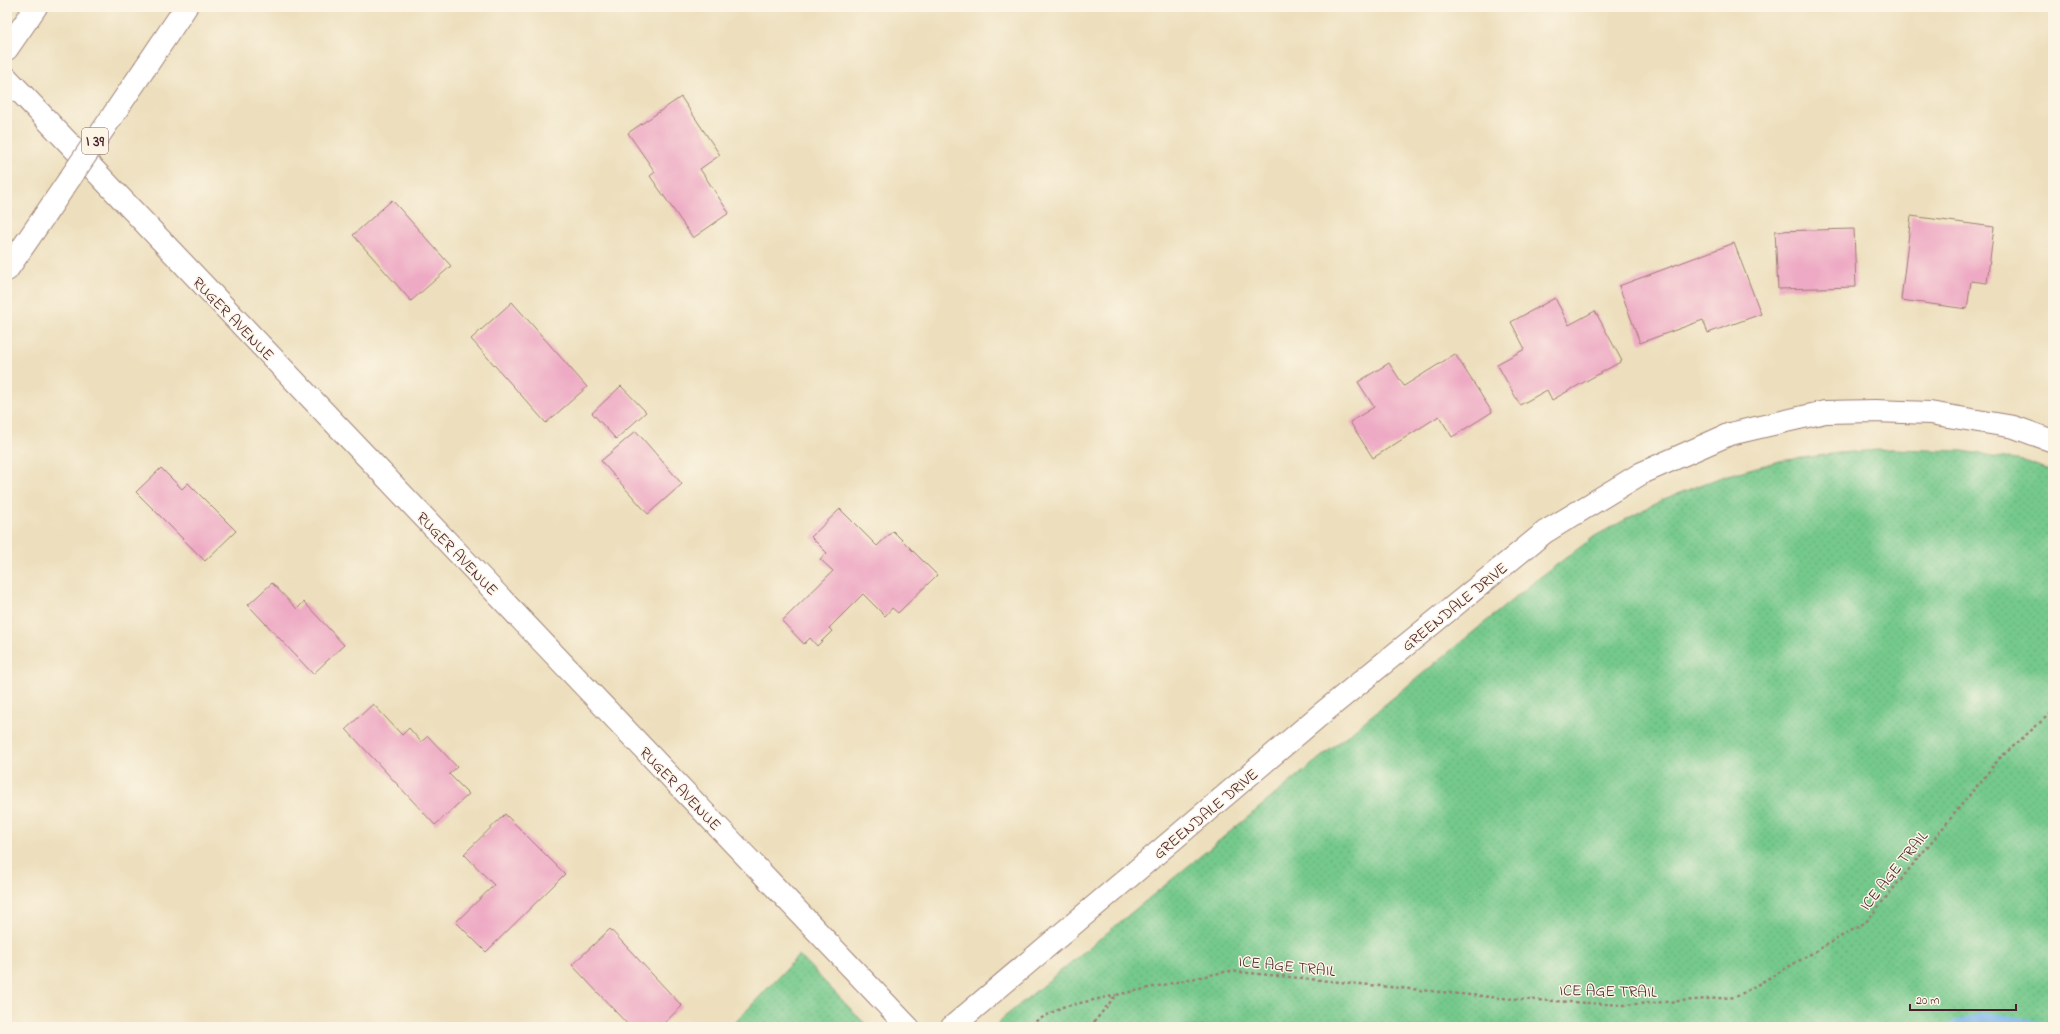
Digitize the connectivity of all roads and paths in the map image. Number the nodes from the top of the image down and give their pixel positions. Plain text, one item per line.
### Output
1 (36, 7) edge
2 (186, 7) edge
3 (7, 49) edge
4 (7, 78) edge
5 (7, 270) edge
6 (2053, 441) edge
7 (2053, 711) edge
8 (1116, 995) junction
9 (908, 1027) edge
10 (952, 1027) edge
11 (1025, 1027) edge
12 (1090, 1027) edge

1 - 3 main road
2 - 5 main road, I 39, bridge
4 - 9 main road, RUGER AVENUE
6 - 10 main road, GREENDALE DRIVE
7 - 8 path, ICE AGE TRAIL
8 - 11 path, ICE AGE TRAIL
8 - 12 path

